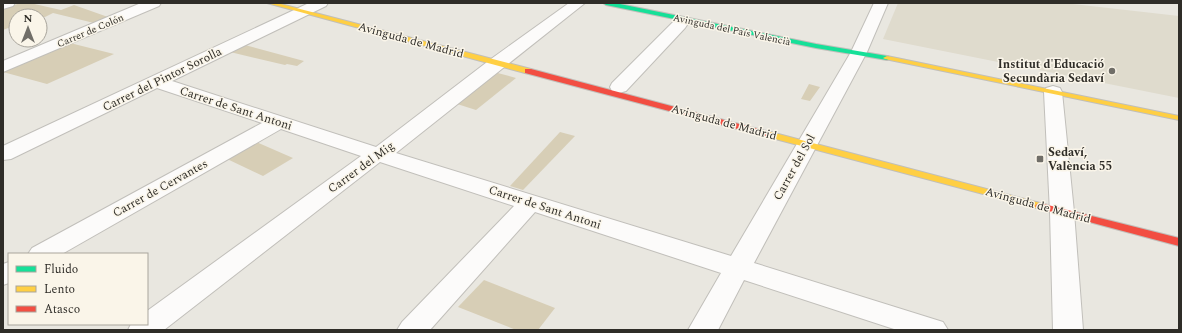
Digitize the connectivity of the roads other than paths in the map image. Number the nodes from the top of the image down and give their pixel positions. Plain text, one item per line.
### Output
1 (8, 3) edge
2 (154, 3) edge
3 (270, 3) edge
4 (321, 3) edge
5 (578, 3) edge
6 (606, 3) edge
7 (881, 3) edge
8 (3, 5) edge
9 (302, 12) junction
10 (679, 25) dead end
11 (831, 39) dead end
12 (3, 51) edge
13 (859, 52) junction
14 (26, 58) junction
15 (497, 63) junction
16 (3, 67) edge
17 (157, 82) junction
18 (619, 87) dead end
19 (1052, 92) junction
20 (1179, 118) edge
21 (279, 122) junction
22 (807, 144) junction
23 (3, 154) edge
24 (377, 154) junction
25 (530, 203) junction
26 (1062, 212) junction
27 (1179, 242) edge
28 (43, 253) edge
29 (737, 268) junction
30 (143, 330) edge
31 (412, 330) edge
32 (703, 330) edge
33 (933, 330) edge
34 (1068, 330) edge

1 - 8 street
2 - 14 street, Carrer de Colón
3 - 9 street, Avinguda de Madrid
4 - 9 street, Carrer del Pintor Sorolla
5 - 15 street, Carrer del Mig
6 - 13 street, Avinguda del País Valencià
7 - 13 street, Carrer del Sol
9 - 15 street, Avinguda de Madrid
9 - 17 street, Carrer del Pintor Sorolla
10 - 18 street
11 - 13 street, Avinguda del País Valencià
12 - 14 street
13 - 19 street, Avinguda del País Valencià
13 - 22 street, Carrer del Sol
14 - 16 street, Carrer de Colón
15 - 22 street, Avinguda de Madrid
15 - 24 street, Carrer del Mig
17 - 21 street, Carrer de Sant Antoni
17 - 23 street, Carrer del Pintor Sorolla
19 - 20 street, Avinguda del País Valencià
19 - 26 street
21 - 24 street, Carrer de Sant Antoni
21 - 28 street, Carrer de Cervantes
22 - 26 street, Avinguda de Madrid
22 - 29 street, Carrer del Sol
24 - 25 street, Carrer de Sant Antoni
24 - 30 street, Carrer del Mig
25 - 29 street, Carrer de Sant Antoni
25 - 31 street
26 - 27 street, Avinguda de Madrid
26 - 34 street
29 - 32 street, Carrer del Sol
29 - 33 street, Carrer de Sant Antoni

